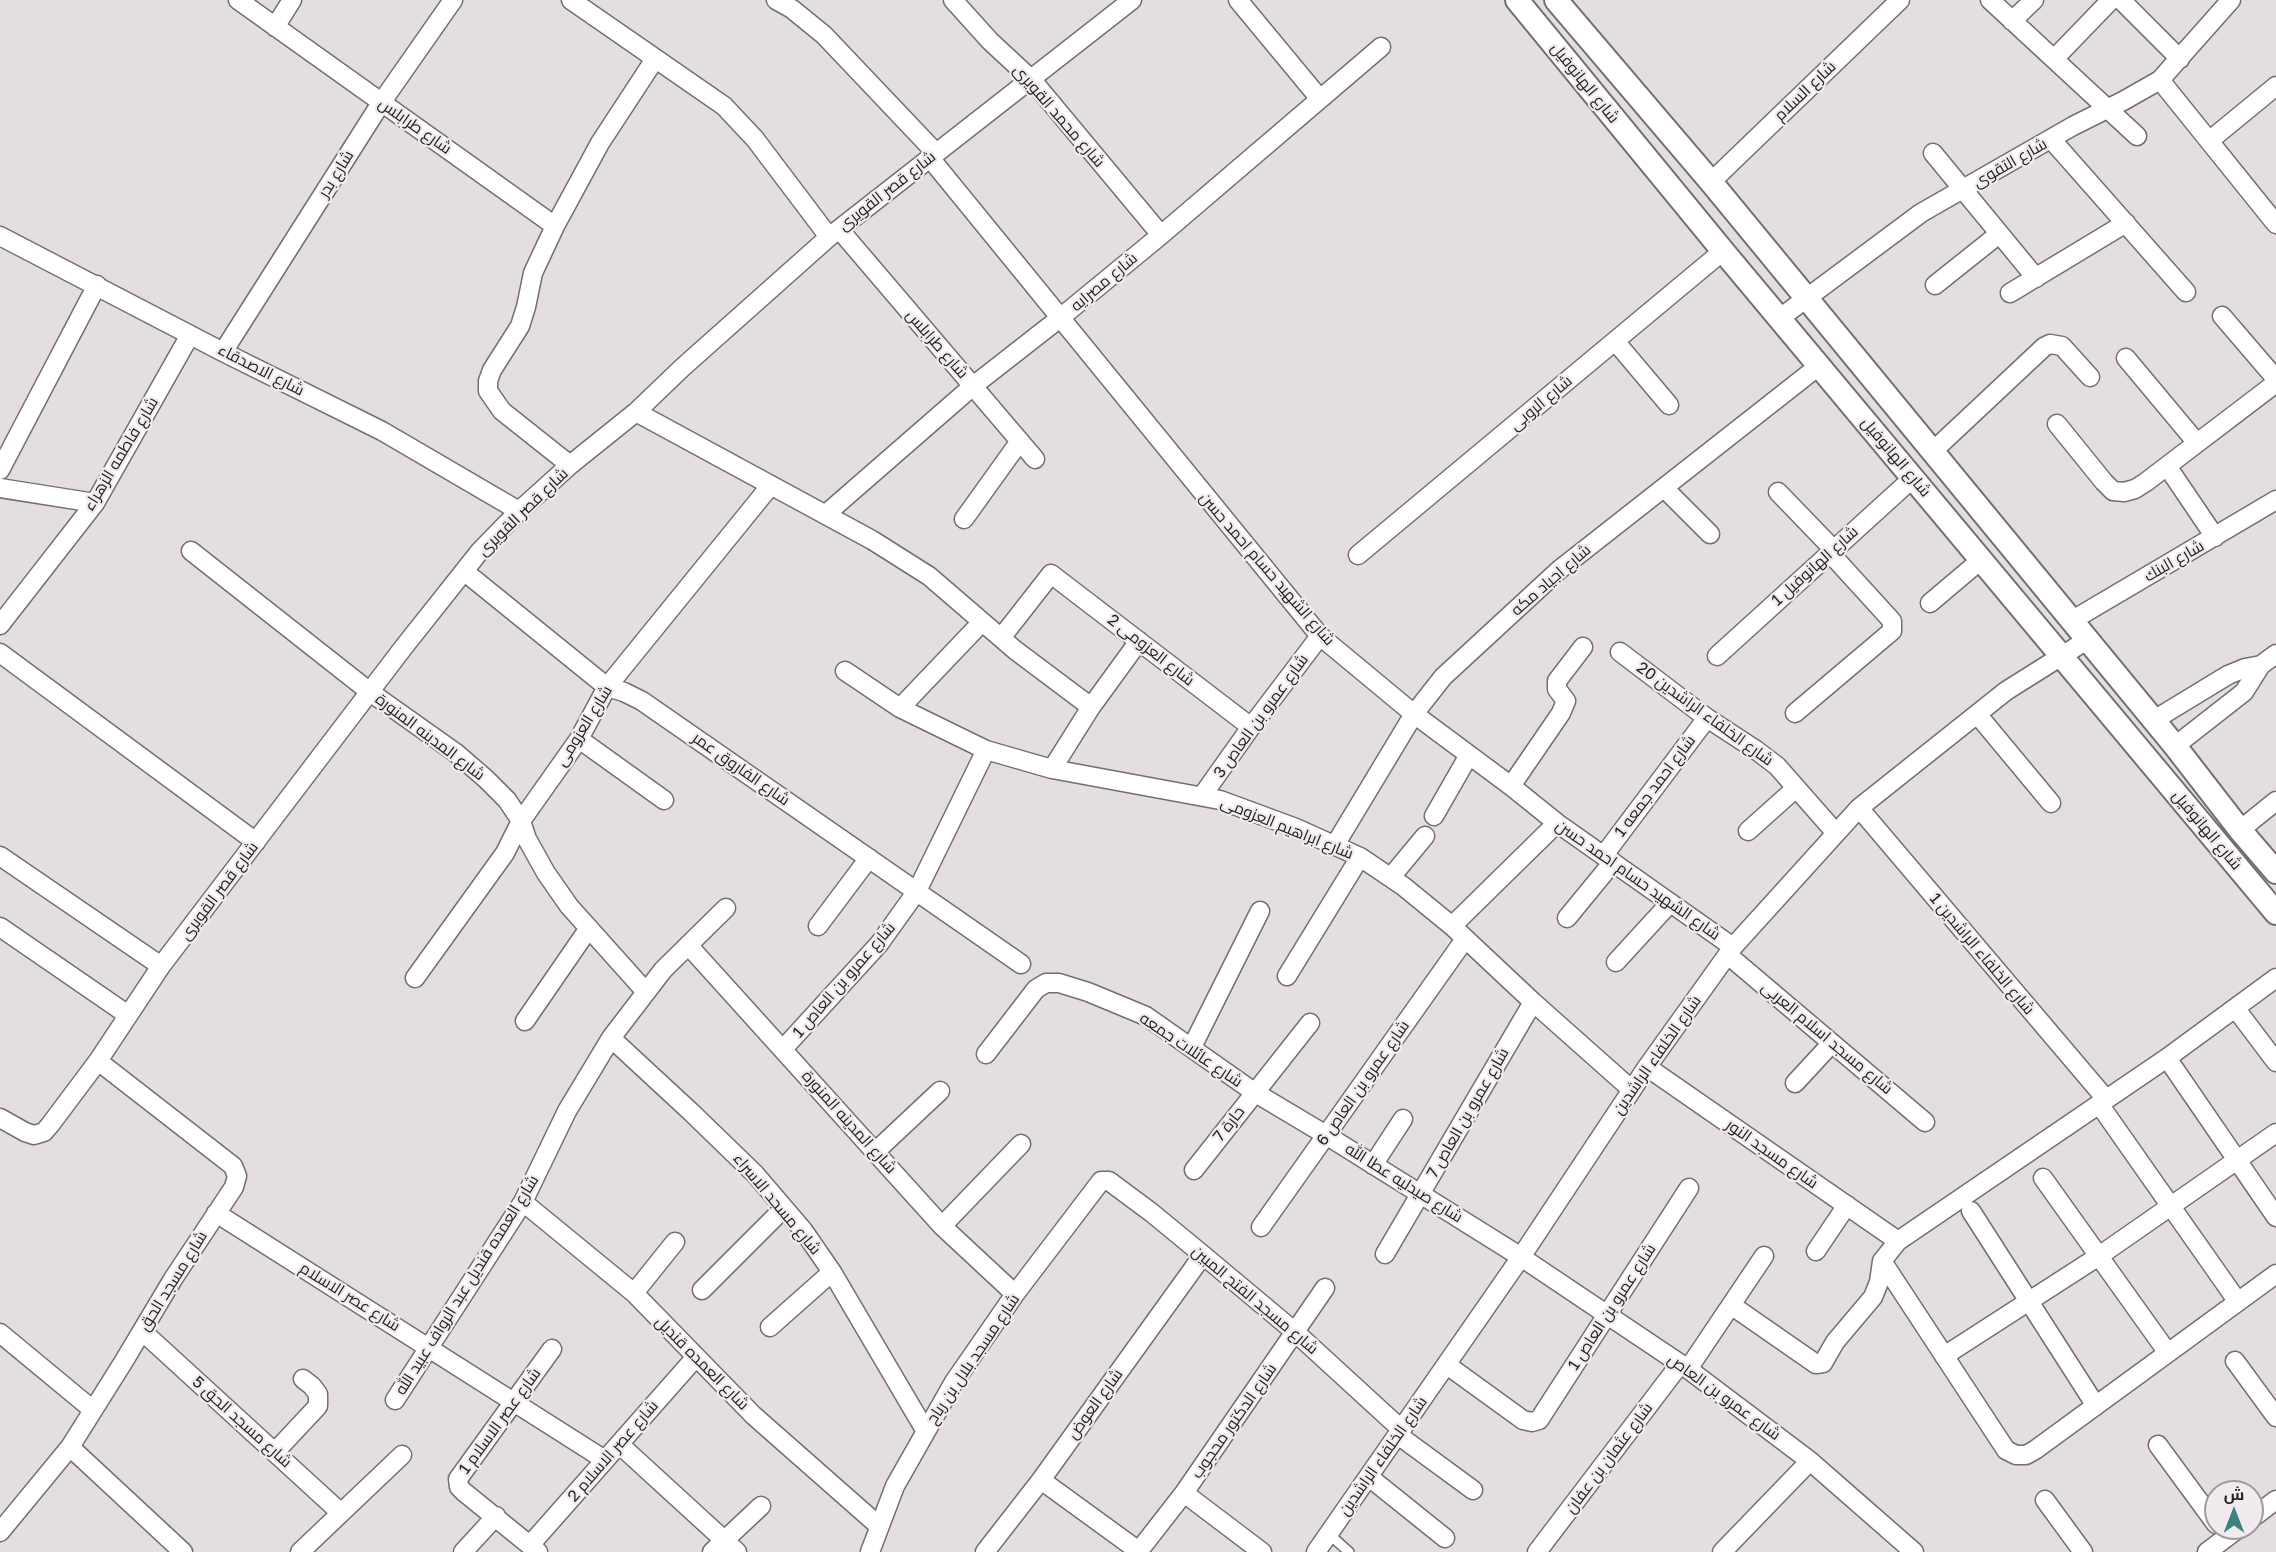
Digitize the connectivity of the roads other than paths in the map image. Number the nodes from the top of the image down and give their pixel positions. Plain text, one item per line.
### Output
1 (238, 0) edge
2 (292, 0) edge
3 (453, 0) edge
4 (571, 0) edge
5 (776, 0) edge
6 (953, 0) edge
7 (1132, 0) edge
8 (1238, 0) edge
9 (1517, 0) edge
10 (1556, 0) edge
11 (1900, 0) edge
12 (1990, 0) edge
13 (2034, 0) edge
14 (2110, 0) edge
15 (2121, 0) edge
16 (2231, 0) edge
17 (2012, 21) junction
18 (275, 27) junction
19 (1381, 47) dead end
20 (655, 58) junction
21 (2180, 58) junction
22 (2054, 59) junction
23 (1032, 80) junction
24 (2160, 80) junction
25 (2276, 86) edge
26 (1320, 99) junction
27 (381, 103) junction
28 (2108, 110) junction
29 (2137, 136) dead end
30 (2051, 139) junction
31 (2209, 141) junction
32 (1933, 153) dead end
33 (933, 156) junction
34 (1711, 182) junction
35 (1963, 190) junction
36 (2126, 223) junction
37 (2276, 224) edge
38 (555, 226) junction
39 (834, 233) junction
40 (1999, 234) junction
41 (1161, 235) junction
42 (0, 236) edge
43 (1723, 251) junction
44 (2036, 278) junction
45 (97, 285) junction
46 (1935, 285) dead end
47 (2186, 292) dead end
48 (2010, 293) dead end
49 (1805, 297) junction
50 (2222, 316) dead end
51 (1060, 318) junction
52 (1780, 318) junction
53 (190, 334) junction
54 (1615, 341) junction
55 (223, 352) junction
56 (2126, 358) dead end
57 (1820, 365) junction
58 (2091, 377) dead end
59 (2276, 381) edge
60 (973, 386) junction
61 (1669, 405) dead end
62 (636, 412) junction
63 (2056, 423) dead end
64 (1020, 441) junction
65 (2197, 443) junction
66 (1932, 452) junction
67 (1035, 459) dead end
68 (570, 465) junction
69 (2167, 466) junction
70 (0, 470) edge
71 (1914, 477) junction
72 (771, 485) junction
73 (0, 488) edge
74 (1664, 488) junction
75 (1778, 492) dead end
76 (2276, 501) edge
77 (94, 503) junction
78 (519, 511) junction
79 (826, 514) junction
80 (964, 519) dead end
81 (1710, 534) dead end
82 (2215, 537) junction
83 (191, 551) dead end
84 (1832, 551) junction
85 (1358, 555) dead end
86 (1982, 559) junction
87 (465, 572) junction
88 (1930, 603) dead end
89 (2071, 621) junction
90 (982, 622) junction
91 (0, 625) edge
92 (1320, 636) junction
93 (1001, 638) junction
94 (2087, 640) junction
95 (1138, 641) junction
96 (1583, 647) dead end
97 (1620, 652) dead end
98 (0, 653) edge
99 (1717, 656) dead end
100 (2061, 656) junction
101 (2269, 659) edge
102 (845, 671) dead end
103 (607, 687) junction
104 (370, 692) junction
105 (1091, 707) junction
106 (900, 708) junction
107 (1795, 713) dead end
108 (1414, 714) junction
109 (1977, 714) junction
110 (1707, 718) junction
111 (2154, 720) junction
112 (1251, 727) junction
113 (579, 739) junction
114 (2175, 746) junction
115 (986, 750) junction
116 (1469, 755) junction
117 (1052, 769) junction
118 (1511, 786) junction
119 (1796, 789) junction
120 (1202, 796) junction
121 (664, 800) dead end
122 (2276, 801) edge
123 (2050, 803) dead end
124 (1859, 808) junction
125 (1434, 816) dead end
126 (521, 821) junction
127 (1557, 824) junction
128 (2240, 830) junction
129 (1748, 831) dead end
130 (1835, 832) junction
131 (1425, 836) dead end
132 (256, 843) junction
133 (1335, 845) junction
134 (0, 856) edge
135 (1360, 857) junction
136 (869, 858) junction
137 (1609, 858) junction
138 (2276, 872) edge
139 (1391, 877) junction
140 (917, 891) junction
141 (1670, 903) junction
142 (726, 908) dead end
143 (1260, 911) dead end
144 (2276, 913) edge
145 (1567, 918) dead end
146 (818, 926) dead end
147 (1452, 926) junction
148 (0, 927) edge
149 (589, 928) junction
150 (1465, 939) junction
151 (688, 945) junction
152 (1730, 951) junction
153 (1616, 962) dead end
154 (1021, 964) dead end
155 (161, 966) junction
156 (1287, 976) dead end
157 (415, 978) dead end
158 (2276, 978) edge
159 (646, 992) junction
160 (1533, 1002) junction
161 (2236, 1009) junction
162 (128, 1015) junction
163 (525, 1021) dead end
164 (1310, 1023) dead end
165 (611, 1038) junction
166 (1832, 1043) junction
167 (1192, 1047) junction
168 (783, 1049) junction
169 (986, 1054) dead end
170 (2167, 1058) junction
171 (98, 1061) junction
172 (2276, 1062) edge
173 (1647, 1067) junction
174 (1795, 1083) dead end
175 (1632, 1090) junction
176 (940, 1091) dead end
177 (1254, 1092) junction
178 (2103, 1101) junction
179 (0, 1118) edge
180 (1403, 1119) dead end
181 (1925, 1122) dead end
182 (2276, 1133) edge
183 (1326, 1135) junction
184 (1021, 1144) dead end
185 (875, 1152) junction
186 (2237, 1160) junction
187 (1373, 1164) junction
188 (1194, 1170) dead end
189 (2043, 1178) dead end
190 (1101, 1181) joint
191 (1689, 1188) dead end
192 (1420, 1194) junction
193 (523, 1202) junction
194 (1847, 1205) junction
195 (2171, 1206) junction
196 (784, 1209) junction
197 (1971, 1211) dead end
198 (216, 1213) junction
199 (2276, 1217) edge
200 (942, 1226) junction
201 (1261, 1227) dead end
202 (1898, 1241) junction
203 (675, 1242) dead end
204 (1816, 1251) dead end
205 (1385, 1254) dead end
206 (1203, 1255) junction
207 (1764, 1256) dead end
208 (2098, 1256) junction
209 (1521, 1257) junction
210 (1882, 1262) junction
211 (832, 1272) junction
212 (2276, 1274) edge
213 (1325, 1288) dead end
214 (702, 1290) dead end
215 (634, 1293) junction
216 (1016, 1294) junction
217 (2029, 1302) junction
218 (2238, 1302) junction
219 (1731, 1305) junction
220 (1608, 1315) junction
221 (770, 1327) dead end
222 (142, 1331) junction
223 (1295, 1332) junction
224 (0, 1334) edge
225 (429, 1347) junction
226 (552, 1349) dead end
227 (2168, 1353) junction
228 (1944, 1356) junction
229 (696, 1357) junction
230 (2235, 1360) dead end
231 (1447, 1365) junction
232 (1684, 1366) junction
233 (303, 1379) dead end
234 (395, 1400) dead end
235 (514, 1401) junction
236 (2096, 1406) junction
237 (93, 1410) junction
238 (2276, 1417) edge
239 (925, 1430) junction
240 (1400, 1432) junction
241 (619, 1444) junction
242 (2158, 1445) dead end
243 (70, 1447) junction
244 (275, 1452) junction
245 (402, 1455) dead end
246 (605, 1460) junction
247 (1810, 1461) junction
248 (1369, 1477) junction
249 (1041, 1480) junction
250 (1473, 1490) dead end
251 (1184, 1493) junction
252 (2045, 1500) dead end
253 (761, 1506) dead end
254 (341, 1513) junction
255 (496, 1516) junction
256 (2204, 1516) edge
257 (879, 1526) junction
258 (0, 1532) edge
259 (1329, 1534) junction
260 (1445, 1538) dead end
261 (725, 1548) edge
262 (534, 1549) edge
263 (1907, 1550) edge
264 (183, 1552) edge
265 (300, 1552) edge
266 (463, 1552) edge
267 (870, 1552) edge
268 (985, 1552) edge
269 (1139, 1552) edge
270 (1262, 1552) edge
271 (1316, 1552) edge
272 (1349, 1552) edge
273 (1537, 1552) edge
274 (1722, 1552) edge
275 (2083, 1552) edge

1 - 18 street, شارع طرابلس
2 - 18 street
3 - 27 street, شارع بدر
4 - 20 street, شارع طرابلس
5 - 33 street, شارع الشهيد حسام احمد حسن
6 - 23 street, شارع محمد القويرى
7 - 23 street, شارع قصر القويرى
8 - 26 street
9 - 43 street, شارع الهانوفيل
10 - 34 street, شارع الهانوفيل
11 - 34 street, شارع السلام
12 - 17 street
13 - 17 street
14 - 22 street
15 - 21 street
16 - 21 street, شارع التقوى
17 - 22 street
18 - 27 street, شارع طرابلس
19 - 26 street, شارع مصرايه
20 - 38 street
20 - 39 street, شارع طرابلس
21 - 24 street, شارع التقوى
22 - 28 street
23 - 33 street, شارع قصر القويرى
23 - 41 street, شارع محمد القويرى
24 - 28 street, شارع التقوى
24 - 31 street
25 - 31 street
26 - 41 street, شارع مصرايه
27 - 38 street, شارع طرابلس
27 - 55 street, شارع بدر
28 - 29 street
28 - 30 street, شارع التقوى
30 - 35 street, شارع التقوى
30 - 36 street
31 - 37 street
32 - 35 street
33 - 39 street, شارع قصر القويرى
33 - 51 street, شارع الشهيد حسام احمد حسن
34 - 49 street, شارع الهانوفيل
35 - 40 street
35 - 49 street, شارع التقوى
36 - 44 street
36 - 47 street
38 - 68 street
39 - 60 street, شارع طرابلس
39 - 62 street, شارع قصر القويرى
40 - 44 street
40 - 46 street
41 - 51 street, شارع مصرايه
42 - 45 street, شارع الاصدقاء
43 - 52 street, شارع الهانوفيل
43 - 54 street, شارع الروبى
44 - 48 street
45 - 53 street, شارع الاصدقاء
45 - 70 street
49 - 52 street, شارع التقوى
49 - 66 street, شارع الهانوفيل
50 - 59 street
51 - 60 street, شارع مصرايه
51 - 92 street, شارع الشهيد حسام احمد حسن
52 - 57 street, شارع الهانوفيل
53 - 55 street, شارع الاصدقاء
53 - 77 street, شارع فاطمه الزهراء
54 - 61 street
54 - 85 street, شارع الروبى
55 - 78 street, شارع الاصدقاء
56 - 65 street
57 - 71 street, شارع الهانوفيل
57 - 74 street, شارع اجياد مكه
58 - 66 street
59 - 65 street
60 - 64 street, شارع طرابلس
60 - 79 street, شارع مصرايه
62 - 68 street, شارع قصر القويرى
62 - 72 street
63 - 69 street
64 - 67 street, شارع طرابلس
64 - 80 street
65 - 69 street
66 - 89 street, شارع الهانوفيل
68 - 78 street, شارع قصر القويرى
69 - 82 street
71 - 84 street, شارع الهانوفيل 1
71 - 86 street, شارع الهانوفيل
72 - 79 street
72 - 103 street, شارع العزومى
73 - 77 street
74 - 81 street
74 - 108 street, شارع اجياد مكه
75 - 84 street
76 - 82 street, شارع البنك
77 - 91 street, شارع فاطمه الزهراء
78 - 87 street, شارع قصر القويرى
79 - 90 street
82 - 89 street, شارع البنك
83 - 104 street, شارع المدينه المنورة
84 - 99 street, شارع الهانوفيل 1
84 - 107 street
86 - 88 street
86 - 100 street, شارع الهانوفيل
87 - 103 street, شارع الفاروق عمر
87 - 104 street, شارع قصر القويرى
89 - 94 street, شارع الهانوفيل
90 - 93 street
90 - 106 street
92 - 108 street, شارع الشهيد حسام احمد حسن
92 - 112 street, شارع عمرو بن العاص 3
93 - 95 street, شارع العزومى 2
93 - 105 street
94 - 100 street, شارع الخلفاء الراشدين
94 - 111 street, شارع الهانوفيل
95 - 105 street
95 - 112 street, شارع العزومى 2
96 - 118 street
97 - 110 street, شارع الخلفاء الراشدين 20
98 - 132 street
100 - 109 street, شارع الخلفاء الراشدين
100 - 144 street, شارع الهانوفيل
101 - 111 street
101 - 114 street
102 - 106 street, شارع ابراهيم العزومى
103 - 113 street, شارع العزومى
103 - 136 street, شارع الفاروق عمر
104 - 126 street, شارع المدينه المنورة
104 - 132 street, شارع قصر القويرى
105 - 117 street
106 - 115 street, شارع ابراهيم العزومى
108 - 116 street, شارع الشهيد حسام احمد حسن
108 - 133 street, شارع اجياد مكه
109 - 123 street
109 - 124 street, شارع الخلفاء الراشدين
110 - 119 street, شارع الخلفاء الراشدين 20
110 - 137 street, شارع احمد جمعه 1
111 - 114 street, شارع الهانوفيل
112 - 120 street, شارع عمرو بن العاص 3
113 - 121 street
113 - 126 street, شارع العزومى
114 - 128 street, شارع الهانوفيل
115 - 117 street, شارع ابراهيم العزومى
115 - 140 street, شارع عمرو بن العاص 1
116 - 118 street, شارع الشهيد حسام احمد حسن
116 - 125 street
117 - 120 street, شارع ابراهيم العزومى
118 - 127 street, شارع الشهيد حسام احمد حسن
119 - 129 street
119 - 130 street, شارع الخلفاء الراشدين 20
120 - 133 street, شارع ابراهيم العزومى
122 - 128 street
124 - 130 street, شارع الخلفاء الراشدين
124 - 178 street, شارع الخلفاء الراشدين 1
126 - 149 street, شارع المدينه المنورة
126 - 157 street, شارع العزومى
127 - 137 street, شارع الشهيد حسام احمد حسن
127 - 147 street
128 - 138 street, شارع الهانوفيل
130 - 152 street, شارع الخلفاء الراشدين
131 - 139 street
132 - 155 street, شارع قصر القويرى
133 - 135 street, شارع ابراهيم العزومى
134 - 155 street
135 - 139 street, شارع ابراهيم العزومى
135 - 156 street
136 - 140 street, شارع الفاروق عمر
136 - 146 street
137 - 141 street, شارع الشهيد حسام احمد حسن
137 - 145 street, شارع احمد جمعه 1
139 - 147 street, شارع ابراهيم العزومى
140 - 154 street, شارع الفاروق عمر
140 - 168 street, شارع عمرو بن العاص 1
141 - 152 street, شارع الشهيد حسام احمد حسن
141 - 153 street
142 - 151 street, شارع العمده قنديل عبد الرواف عبيد الله
143 - 167 street
147 - 150 street, شارع ابراهيم العزومى
148 - 162 street
149 - 159 street, شارع المدينه المنورة
149 - 163 street
150 - 160 street, شارع ابراهيم العزومى
150 - 183 street, شارع عمرو بن العاص 6
151 - 159 street, شارع العمده قنديل عبد الرواف عبيد الله
151 - 168 street, شارع المدينه المنورة
152 - 166 street, شارع مسجد اسلام العربى
152 - 173 street, شارع الخلفاء الراشدين
155 - 162 street, شارع قصر القويرى
158 - 161 street
159 - 165 street, شارع العمده قنديل عبد الرواف عبيد الله
160 - 175 street, شارع ابراهيم العزومى
160 - 192 street, شارع عمرو بن العاص 7
161 - 170 street
161 - 172 street
162 - 171 street, شارع قصر القويرى
164 - 177 street, حارة 7
165 - 193 street, شارع العمده قنديل عبد الرواف عبيد الله
165 - 196 street, شارع مسجد الاسراء
166 - 174 street
166 - 181 street, شارع مسجد اسلام العربى
167 - 169 street, شارع عائلات جمعه
167 - 177 street, شارع عائلات جمعه
168 - 185 street, شارع المدينه المنورة
170 - 178 street
170 - 186 street
171 - 179 street, شارع قصر القويرى
171 - 198 street, شارع مسجد الحق
173 - 175 street, شارع الخلفاء الراشدين
173 - 194 street, شارع مسجد النور
175 - 209 street, شارع الخلفاء الراشدين
176 - 185 street
177 - 183 street, شارع صيدليه عطا الله
177 - 188 street, حارة 7
178 - 195 street, شارع الخلفاء الراشدين 1
178 - 202 street
180 - 187 street
182 - 186 street
183 - 187 street, شارع صيدليه عطا الله
183 - 201 street, شارع عمرو بن العاص 6
184 - 200 street
185 - 200 street, شارع المدينه المنورة
186 - 195 street
186 - 199 street
187 - 192 street, شارع صيدليه عطا الله
189 - 208 street
190 - 206 street, شارع مسجد الفتح المبين
190 - 216 street, شارع مسجد بلال بن رباح
191 - 220 street, شارع عمرو بن العاص 1
192 - 205 street, شارع عمرو بن العاص 7
192 - 209 street, شارع صيدليه عطا الله
193 - 215 street, شارع العمده قنديل
193 - 225 street, شارع العمده قنديل عبد الرواف عبيد الله
194 - 202 street, شارع مسجد النور
194 - 204 street
195 - 208 street
195 - 218 street, شارع الخلفاء الراشدين 1
196 - 211 street, شارع مسجد الاسراء
196 - 214 street
197 - 217 street
198 - 222 street, شارع مسجد الحق
198 - 225 street, شارع عصر الاسلام
200 - 216 street, شارع المدينه المنورة
202 - 210 street
203 - 215 street
206 - 223 street, شارع مسجد الفتح المبين
206 - 249 street, شارع العوض
207 - 219 street, شارع عثمان بن عفان
208 - 217 street
208 - 227 street
209 - 220 street, شارع عمرو بن العاص
209 - 231 street, شارع الخلفاء الراشدين
210 - 219 street
210 - 228 street
211 - 221 street
211 - 239 street, شارع مسجد الاسراء
212 - 218 street
213 - 223 street, شارع الدكتور محجوب
215 - 229 street, شارع العمده قنديل
216 - 239 street, شارع مسجد بلال بن رباح
217 - 228 street
217 - 236 street
218 - 227 street
219 - 232 street, شارع عثمان بن عفان
220 - 231 street, شارع عمرو بن العاص 1
220 - 232 street, شارع عمرو بن العاص
222 - 237 street, شارع مسجد الحق
222 - 244 street, شارع مسجد الحق 5
223 - 240 street, شارع مسجد الفتح المبين
223 - 251 street, شارع الدكتور محجوب
224 - 237 street
225 - 234 street, شارع العمده قنديل عبد الرواف عبيد الله
225 - 235 street, شارع عصر الاسلام
226 - 235 street, شارع عصر الاسلام 1
227 - 236 street
228 - 236 street
229 - 241 street, شارع عصر الاسلام 2
229 - 257 street, شارع العمده قنديل
230 - 238 street
231 - 240 street, شارع الخلفاء الراشدين
232 - 247 street, شارع عمرو بن العاص
232 - 273 street, شارع عثمان بن عفان
233 - 244 street
235 - 246 street, شارع عصر الاسلام
235 - 255 street, شارع عصر الاسلام 1
237 - 243 street, شارع مسجد الحق
239 - 257 street, شارع مسجد بلال بن رباح
240 - 248 street, شارع الخلفاء الراشدين
240 - 250 street, شارع مسجد الفتح المبين
241 - 246 street, شارع عصر الاسلام 2
241 - 261 street
242 - 256 street
243 - 258 street, شارع مسجد الحق
243 - 264 street
244 - 254 street, شارع مسجد الحق 5
245 - 254 street
246 - 262 street, شارع عصر الاسلام 2
247 - 263 street, شارع عمرو بن العاص
247 - 274 street
248 - 259 street, شارع الخلفاء الراشدين
248 - 260 street
249 - 268 street, شارع العوض
249 - 269 street
251 - 269 street, شارع الدكتور محجوب
251 - 270 street
252 - 275 street
253 - 261 street
254 - 265 street
255 - 262 street
255 - 266 street
257 - 267 street, شارع مسجد بلال بن رباح
259 - 271 street, شارع الخلفاء الراشدين
259 - 272 lane

